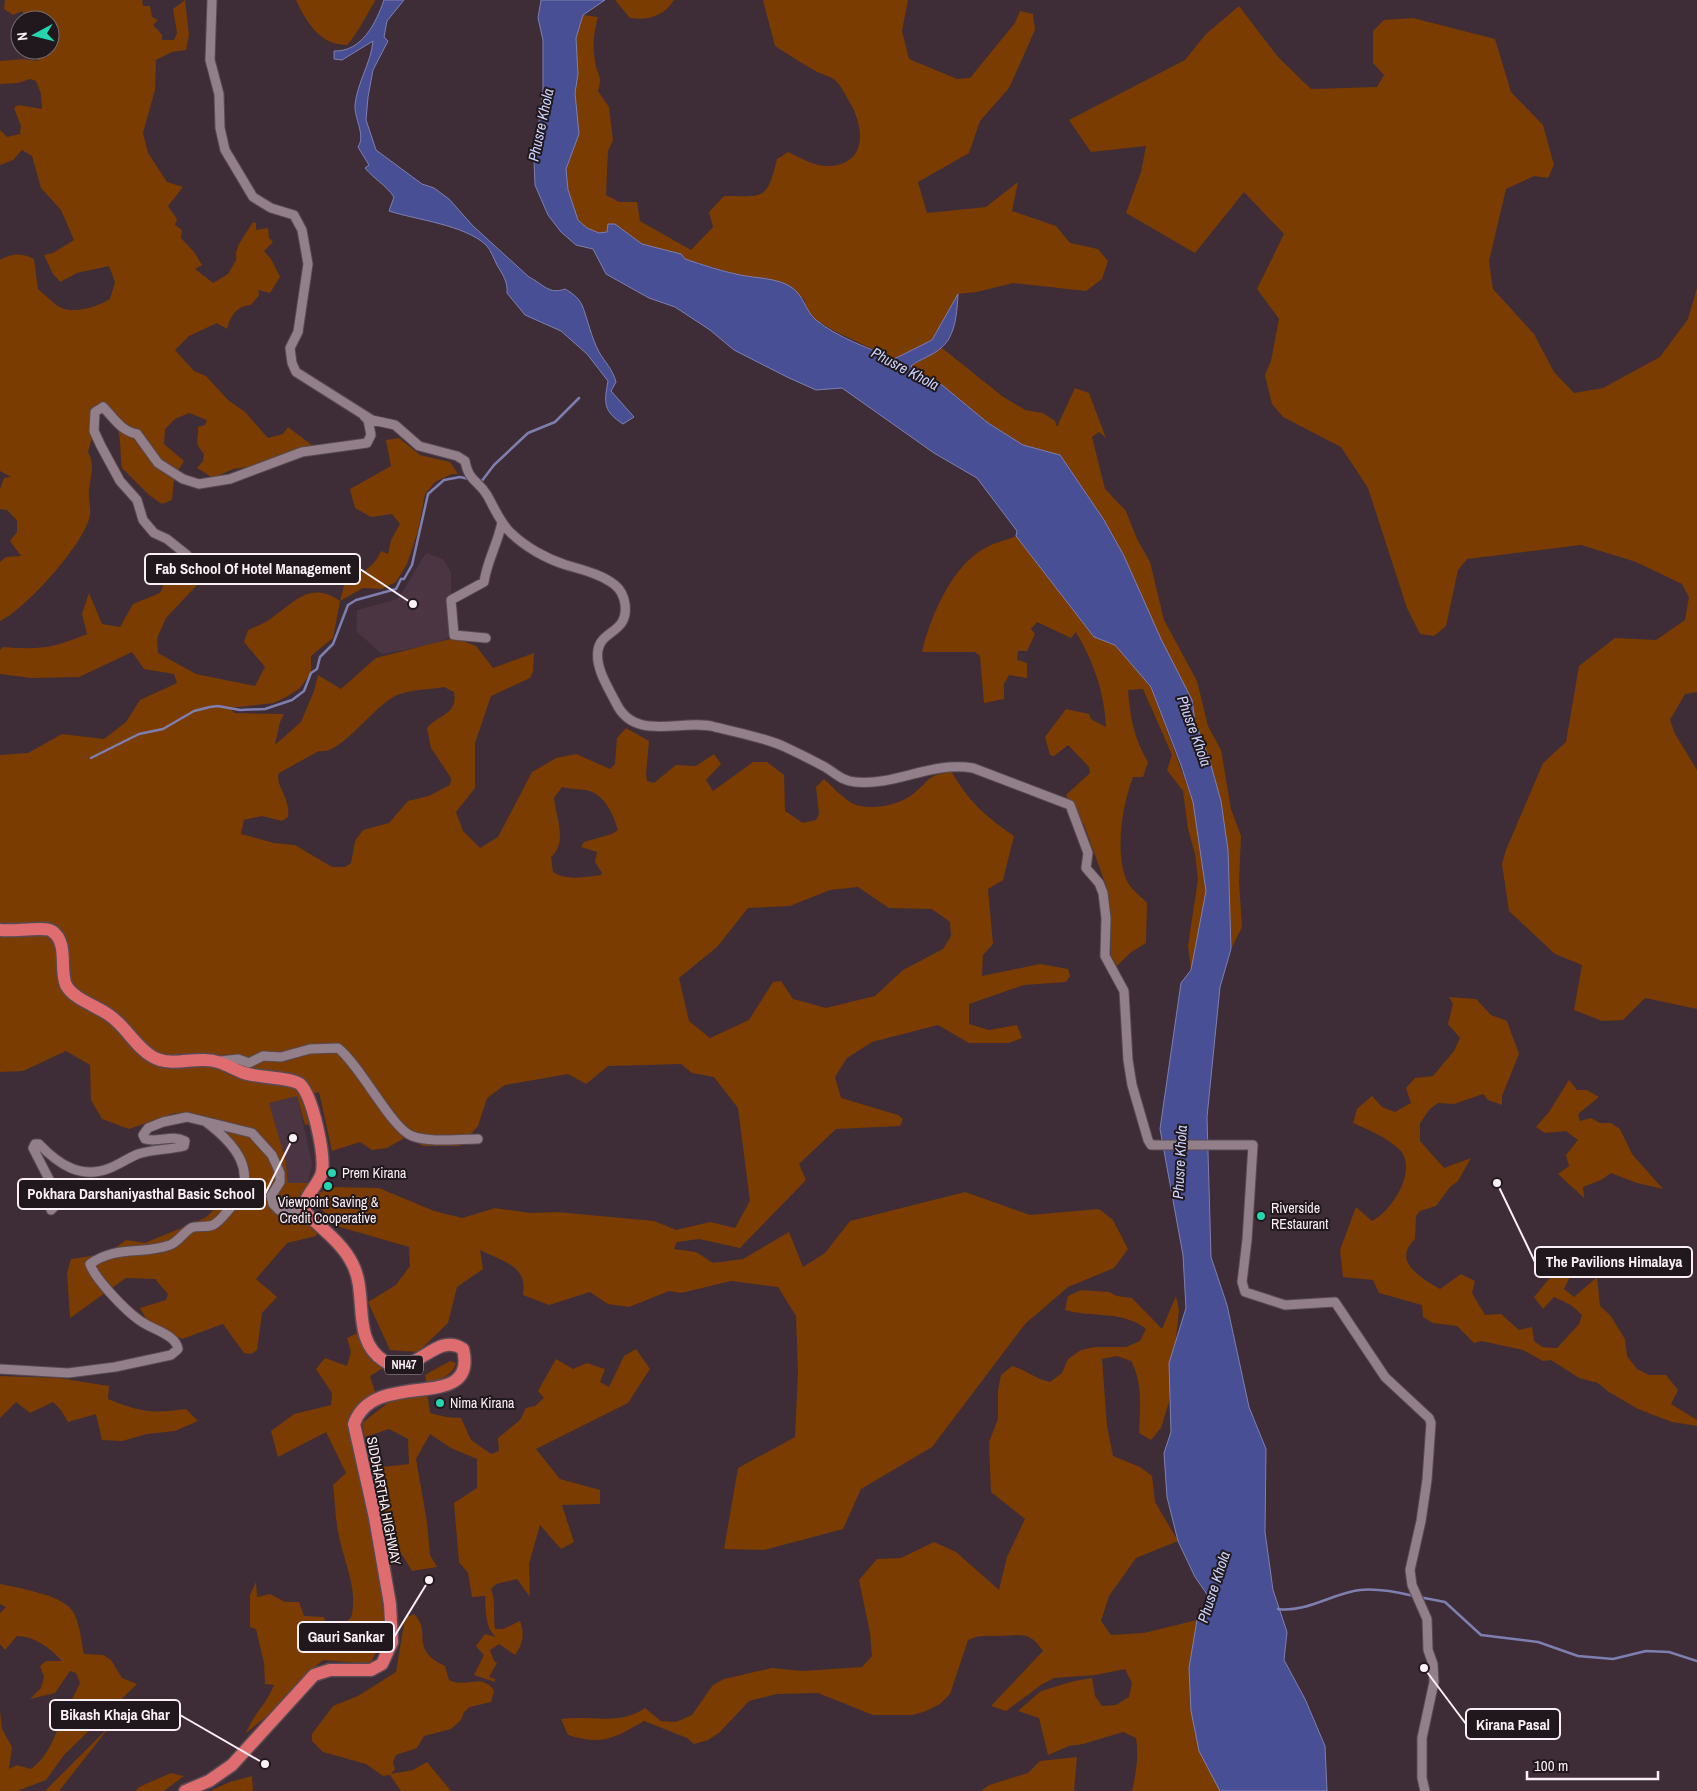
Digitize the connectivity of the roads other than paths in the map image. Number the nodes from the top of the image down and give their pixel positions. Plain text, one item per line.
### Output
1 (212, 0) edge
2 (360, 414) junction
3 (502, 522) junction
4 (188, 555) dead end
5 (486, 638) dead end
6 (0, 930) edge
7 (221, 1061) junction
8 (206, 1122) junction
9 (478, 1139) dead end
10 (51, 1210) dead end
11 (306, 1213) junction
12 (0, 1369) edge
13 (185, 1791) edge
14 (1425, 1791) edge

1 - 2 street
2 - 3 street
2 - 4 street
3 - 5 street
3 - 14 street
6 - 7 highway
7 - 9 street
7 - 11 highway
8 - 10 street
8 - 11 street
8 - 12 street
11 - 13 highway, SIDDHARTHA HIGHWAY / NH47

